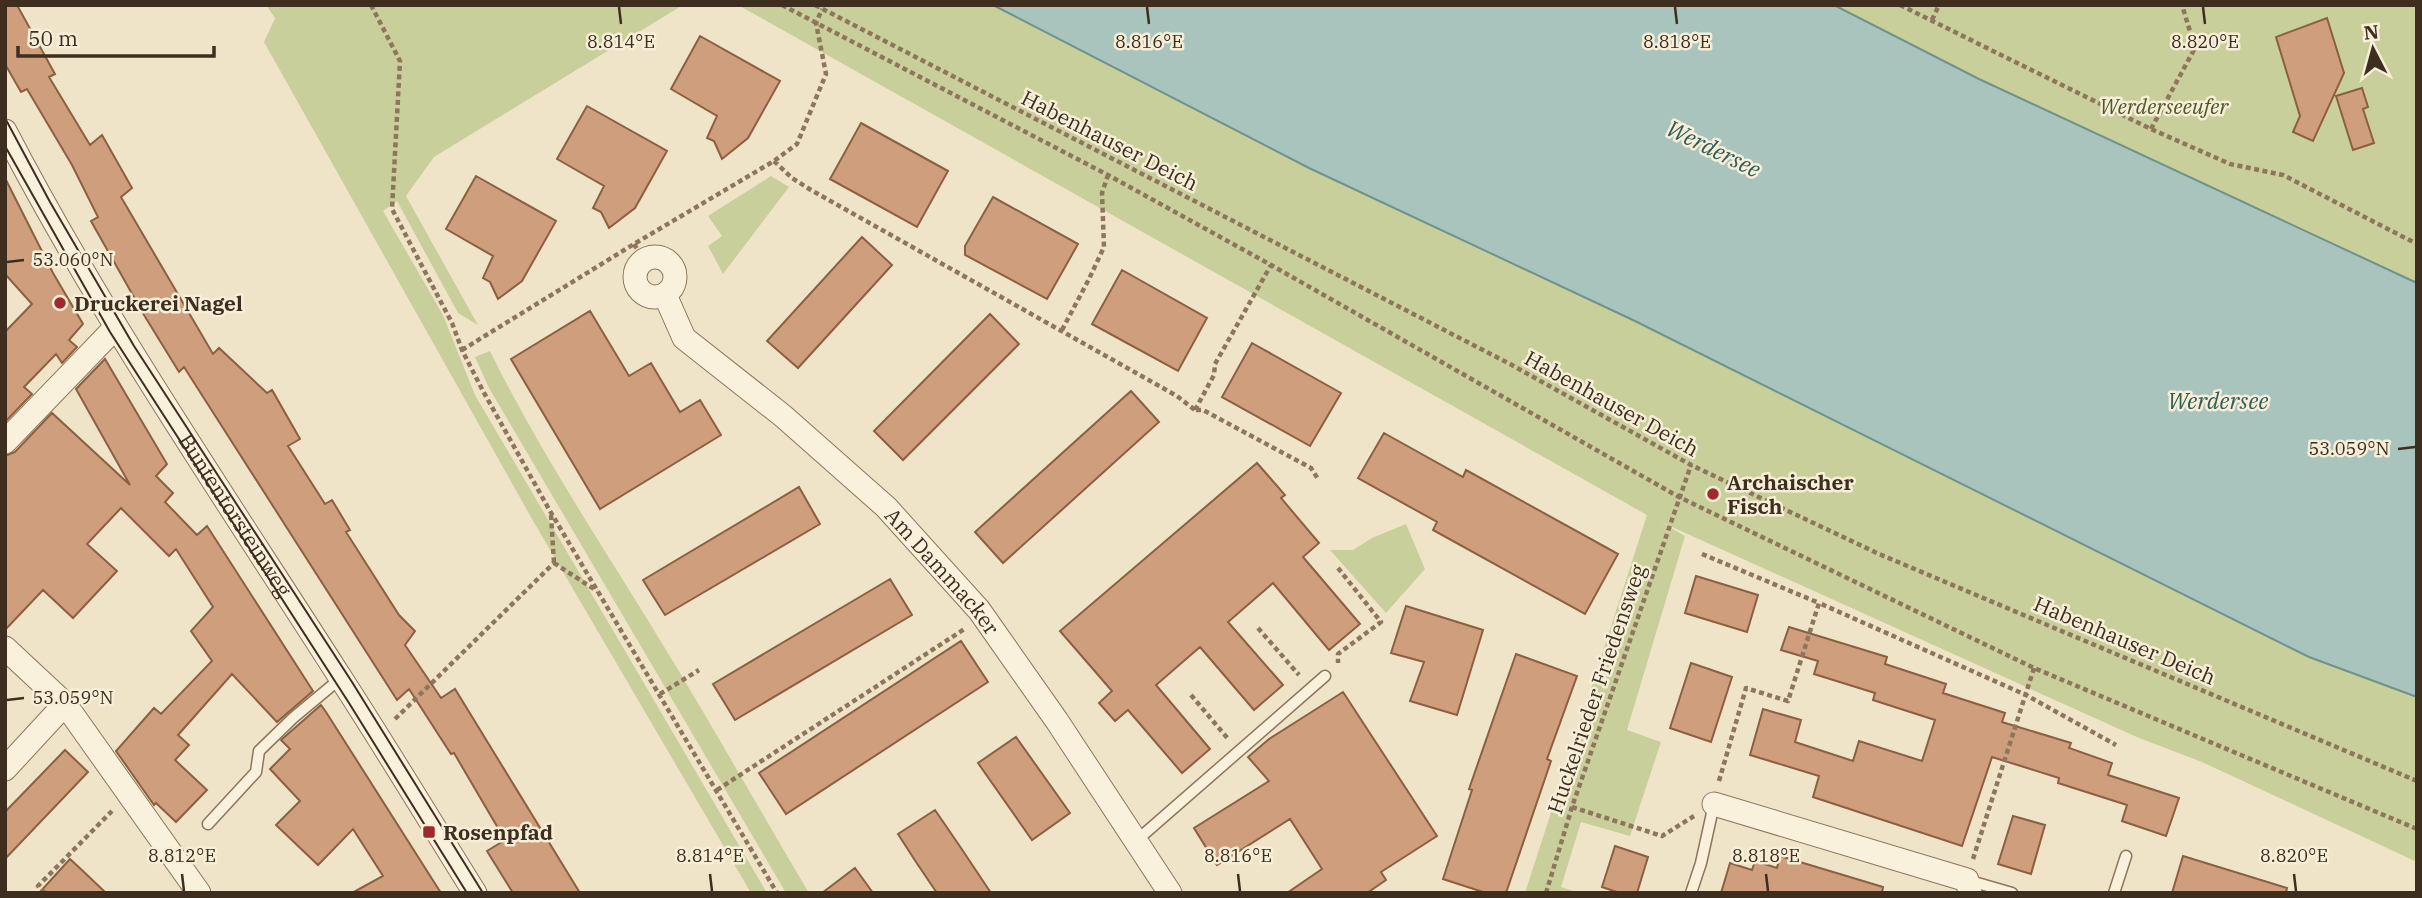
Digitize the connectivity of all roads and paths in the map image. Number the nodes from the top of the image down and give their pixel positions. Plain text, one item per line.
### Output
1 (371, 5) edge
2 (782, 5) edge
3 (815, 5) edge
4 (1900, 5) edge
5 (1939, 5) edge
6 (2182, 5) edge
7 (822, 9) junction
8 (1932, 20) junction
9 (816, 23) junction
10 (2151, 129) junction
11 (5, 131) edge
12 (775, 160) junction
13 (1108, 175) junction
14 (2417, 244) edge
15 (639, 252) junction
16 (1271, 265) junction
17 (115, 328) junction
18 (1062, 330) junction
19 (462, 350) junction
20 (1195, 410) junction
21 (5, 442) edge
22 (1691, 465) junction
23 (1318, 479) dead end
24 (1679, 497) junction
25 (550, 511) junction
26 (1702, 554) dead end
27 (554, 563) junction
28 (1338, 568) dead end
29 (599, 592) junction
30 (1819, 603) junction
31 (984, 617) junction
32 (1258, 628) dead end
33 (5, 648) edge
34 (2034, 668) junction
35 (699, 670) dead end
36 (1325, 676) joint
37 (341, 678) junction
38 (1311, 688) junction
39 (660, 694) junction
40 (1191, 695) dead end
41 (2026, 695) junction
42 (65, 704) junction
43 (377, 736) junction
44 (2116, 745) dead end
45 (1239, 751) junction
46 (5, 769) edge
47 (2417, 781) edge
48 (717, 790) junction
49 (128, 794) junction
50 (1714, 804) junction
51 (1572, 807) junction
52 (208, 824) dead end
53 (2417, 829) edge
54 (1136, 841) junction
55 (2126, 856) dead end
56 (1968, 886) edge
57 (45, 893) edge
58 (199, 893) edge
59 (475, 893) edge
60 (777, 893) edge
61 (1170, 893) edge
62 (1546, 893) edge
63 (1691, 893) edge
64 (2012, 893) edge
65 (2114, 893) edge

1 - 19 path
2 - 9 path
3 - 7 path, Habenhauser Deich
4 - 8 path
5 - 8 path
6 - 10 path
7 - 9 path
7 - 22 path, Habenhauser Deich
8 - 10 path
9 - 12 path
9 - 13 path
10 - 14 path
11 - 17 street, Buntentorsteinweg
12 - 15 path
12 - 18 path
13 - 16 path
13 - 18 path
15 - 19 path
15 - 31 street, Am Dammacker
16 - 20 path
16 - 24 path
17 - 21 street
17 - 37 street, Buntentorsteinweg
18 - 20 path
19 - 25 path
20 - 23 path
22 - 24 path, Huckelrieder Friedensweg
22 - 47 path, Habenhauser Deich
24 - 34 path
24 - 51 path, Huckelrieder Friedensweg
25 - 27 path
25 - 29 path
26 - 30 path
27 - 29 path
27 - 43 path
28 - 36 path
29 - 39 path
30 - 41 path
30 - 50 path
31 - 48 path
31 - 54 street, Am Dammacker
32 - 38 path
33 - 42 street
34 - 41 path
34 - 53 path
35 - 39 path
36 - 38 lane
37 - 43 street, Buntentorsteinweg
37 - 52 lane
38 - 45 lane
39 - 48 path
40 - 45 path
41 - 44 path
41 - 56 path
42 - 46 street
42 - 49 street
43 - 59 street, Buntentorsteinweg
45 - 54 lane
48 - 60 path
49 - 57 path
49 - 58 street
50 - 51 path
50 - 56 street
50 - 63 lane
51 - 62 path, Huckelrieder Friedensweg
54 - 61 street, Am Dammacker
55 - 65 lane
56 - 64 lane

